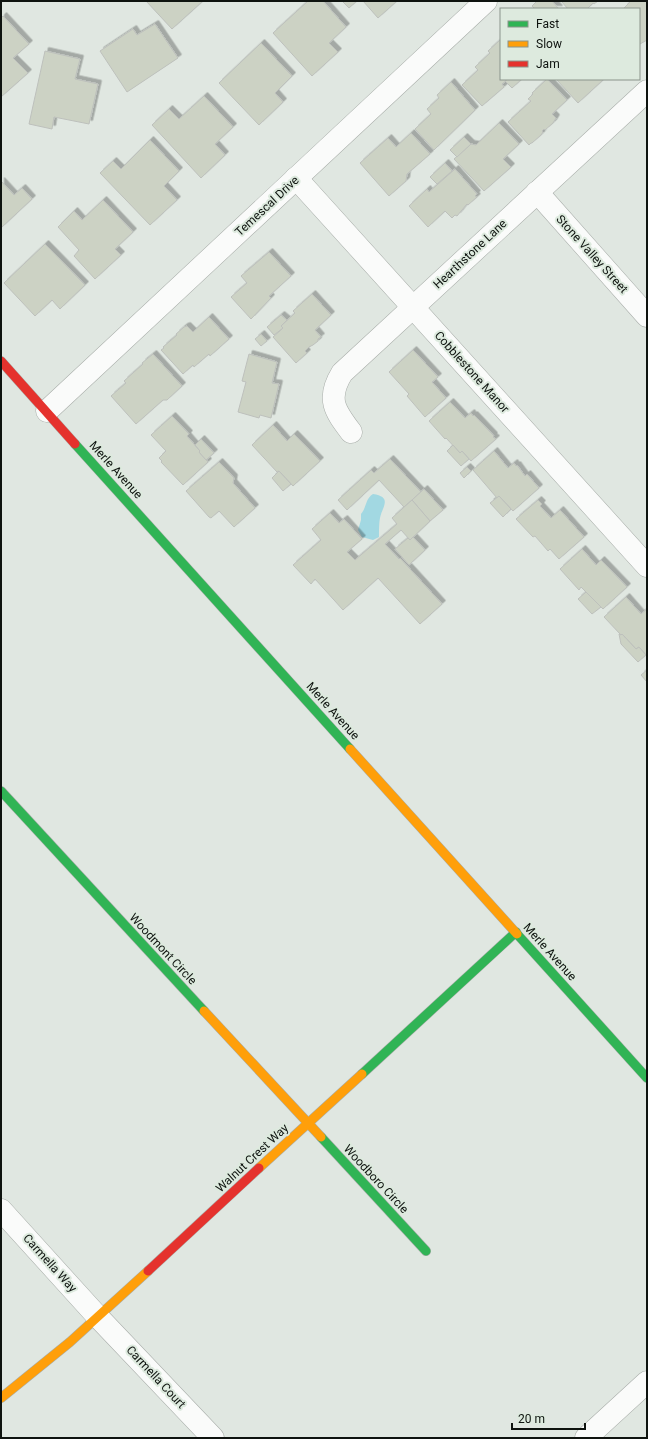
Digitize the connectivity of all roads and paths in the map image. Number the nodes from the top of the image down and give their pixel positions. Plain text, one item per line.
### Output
1 (475, 5) edge
2 (647, 91) edge
3 (296, 178) junction
4 (537, 192) junction
5 (413, 307) junction
6 (647, 316) edge
7 (1, 361) edge
8 (47, 411) junction
9 (351, 432) dead end
10 (647, 566) edge
11 (1, 791) edge
12 (516, 932) junction
13 (647, 1078) edge
14 (308, 1123) junction
15 (1, 1210) edge
16 (426, 1251) dead end
17 (98, 1317) junction
18 (647, 1382) edge
19 (1, 1398) edge
20 (213, 1438) edge
21 (586, 1438) edge

1 - 3 street, Temescal Drive
2 - 4 street, Hearthstone Lane
3 - 5 street, Cobblestone Manor
3 - 8 street, Temescal Drive
4 - 5 street, Hearthstone Lane
4 - 6 street, Stone Valley Street
5 - 9 street, Hearthstone Lane
5 - 10 street, Cobblestone Manor
7 - 8 street, Merle Avenue
8 - 12 street, Merle Avenue
11 - 14 street, Woodmont Circle
12 - 13 street, Merle Avenue
12 - 14 street, Walnut Crest Way
14 - 16 street, Woodboro Circle
14 - 17 street, Walnut Crest Way
15 - 17 street, Carmella Way
17 - 19 street, Walnut Crest Way
17 - 20 street, Carmella Court
18 - 21 street

